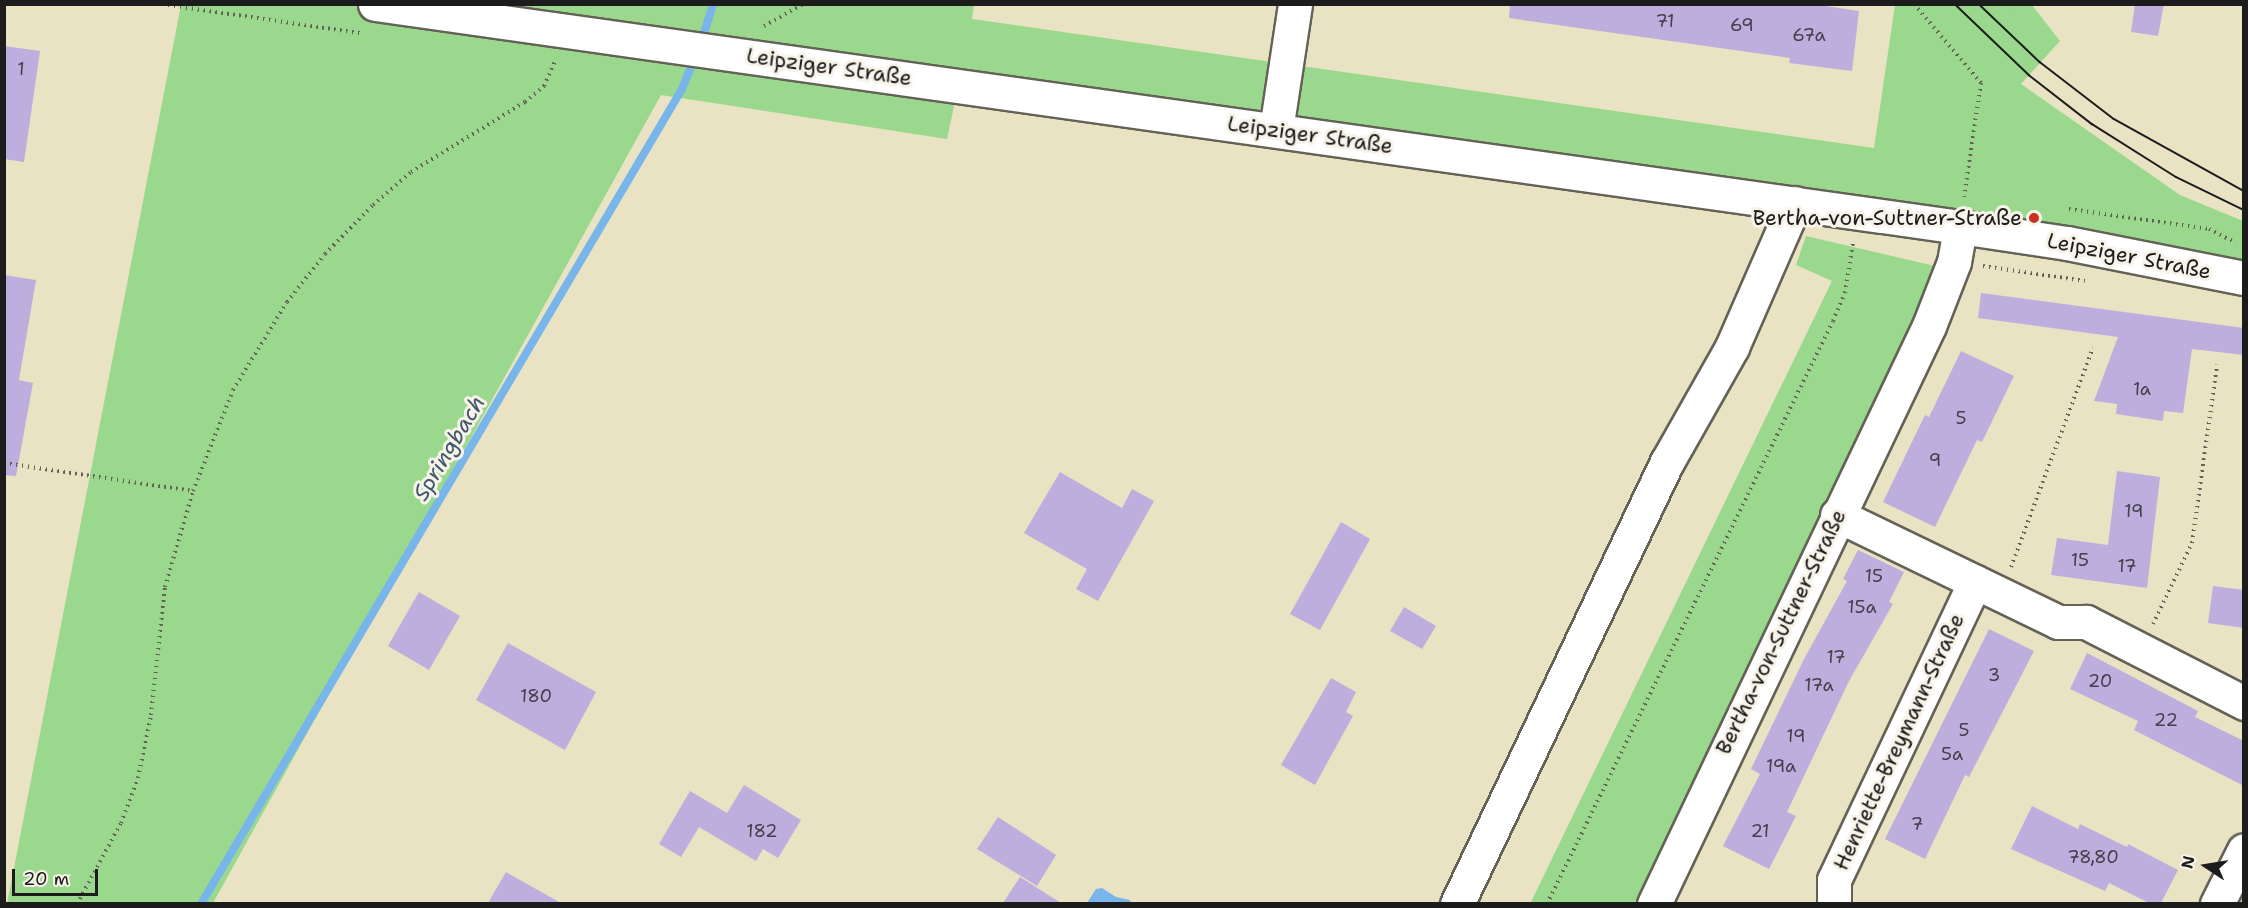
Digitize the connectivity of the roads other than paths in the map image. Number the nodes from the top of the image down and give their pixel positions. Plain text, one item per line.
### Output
1 (375, 4) edge
2 (1295, 4) edge
3 (1276, 130) junction
4 (1795, 203) junction
5 (1960, 227) junction
6 (2244, 278) edge
7 (1837, 515) junction
8 (1988, 588) junction
9 (2244, 703) edge
10 (2244, 850) edge
11 (1457, 903) edge
12 (1654, 903) edge
13 (1834, 903) edge
14 (2217, 903) edge

1 - 3 street, Leipziger Straße
2 - 3 street
3 - 4 street, Leipziger Straße
4 - 5 street, Leipziger Straße
4 - 11 street
5 - 6 street, Leipziger Straße
5 - 7 street, Bertha-von-Suttner-Straße
7 - 8 street
7 - 12 street, Bertha-von-Suttner-Straße
8 - 9 street
8 - 13 street, Henriette-Breymann-Straße
10 - 14 street

